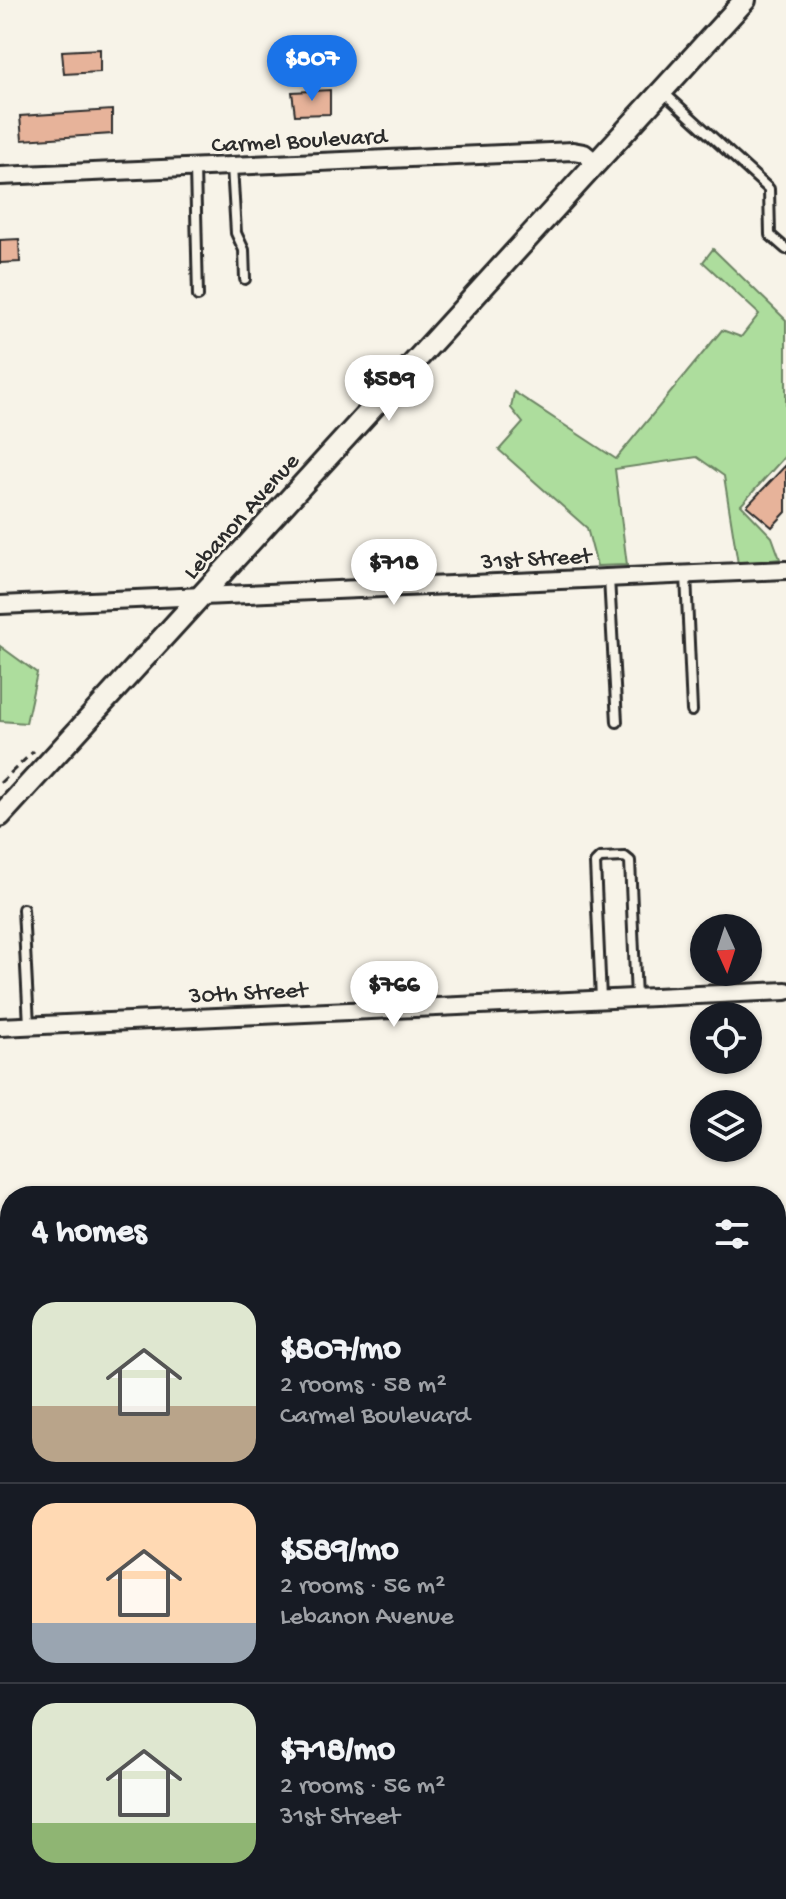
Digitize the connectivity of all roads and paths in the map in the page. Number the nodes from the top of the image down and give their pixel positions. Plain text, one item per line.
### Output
1 (745, 0) edge
2 (662, 91) junction
3 (596, 163) junction
4 (232, 166) junction
5 (195, 168) junction
6 (0, 176) edge
7 (786, 249) edge
8 (245, 279) dead end
9 (198, 296) dead end
10 (786, 570) edge
11 (686, 574) junction
12 (608, 578) junction
13 (201, 596) junction
14 (0, 605) edge
15 (692, 711) dead end
16 (617, 722) dead end
17 (0, 816) edge
18 (23, 909) dead end
19 (786, 991) edge
20 (636, 998) junction
21 (601, 999) junction
22 (29, 1025) junction
23 (0, 1027) edge

1 - 2 street, Lebanon Avenue
2 - 3 street, Lebanon Avenue
2 - 7 lane
3 - 4 street, Carmel Boulevard
3 - 13 street, Lebanon Avenue
4 - 5 street, Carmel Boulevard
4 - 8 lane
5 - 6 street, Carmel Boulevard
5 - 9 lane
10 - 11 street, 31st Street
11 - 12 street, 31st Street
11 - 15 lane
12 - 13 street, 31st Street
12 - 16 lane
13 - 14 street, 31st Street
13 - 17 street, Lebanon Avenue
18 - 22 lane
19 - 20 street, 30th Street
20 - 21 street, 30th Street
20 - 21 lane
21 - 22 street, 30th Street
22 - 23 street, 30th Street

